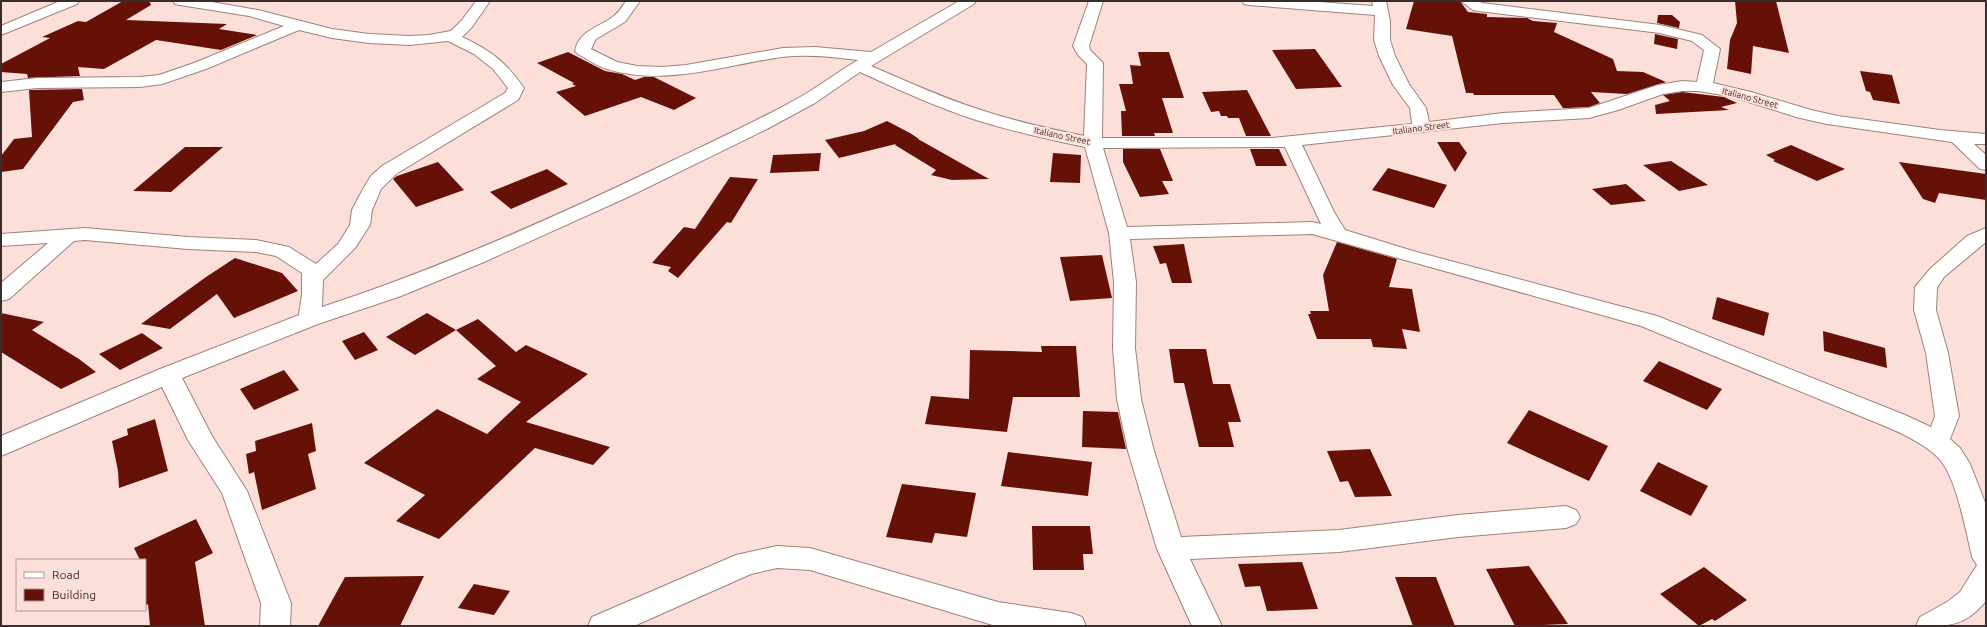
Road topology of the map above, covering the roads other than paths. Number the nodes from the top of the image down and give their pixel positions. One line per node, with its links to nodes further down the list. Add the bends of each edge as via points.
1 (72, 1): 11 (street)
2 (180, 1): 12 (street)
3 (483, 1): 14 (street, via 462,29)
4 (632, 1): 15 (street, Italiano Street, via 616,21 588,38 583,44 583,51 612,66 661,72 807,51)
5 (968, 1): 15 (street)
6 (1096, 1): 22 (street, via 1081,46 1083,52 1095,63)
7 (1250, 1): 9 (street)
8 (1468, 1): 17 (street, via 1478,7 1660,29 1697,38 1712,49)
9 (1380, 6): 18 (street, via 1383,21 1382,40 1387,56 1401,85 1418,108)
10 (1, 18): 11 (street)
11 (32, 18): 13 (street)
12 (300, 24): 14 (street, via 321,31 360,37 416,40); 16 (street, via 178,75 162,79 140,82 37,83)
13 (1, 31)
14 (451, 37): 29 (street, via 479,51 499,66 516,88 512,96 389,170 378,180 362,210 360,225 345,248)
15 (866, 62): 22 (street, Italiano Street, via 917,92 978,115 1033,131); 31 (street, via 809,99 765,123 621,193 477,258 393,291)
16 (1, 87)
17 (1704, 87): 18 (street, Italiano Street, via 1680,86 1661,90 1601,111 1503,118); 19 (street, Italiano Street, via 1734,91 1806,114 1848,123)
18 (1421, 128): 21 (street, Italiano Street)
19 (1958, 138): 20 (street, Italiano Street); 23 (street)
20 (1986, 139)
21 (1291, 141): 22 (street, Italiano Street); 26 (street)
22 (1093, 143): 24 (street)
23 (1986, 165)
24 (1119, 233): 26 (street, via 1312,228); 36 (street, via 1125,282 1124,348 1128,399)
25 (70, 234): 28 (street); 29 (street, via 256,246 282,250 312,271); 30 (street)
26 (1337, 234): 33 (street, via 1670,328 1904,424)
27 (1986, 234): 33 (street, via 1974,240 1937,273 1926,288 1925,310 1937,353 1946,416)
28 (1, 240)
29 (314, 277): 31 (street)
30 (1, 294)
31 (310, 319): 32 (street)
32 (168, 375): 34 (street); 40 (street, via 201,440 234,491 276,603)
33 (1935, 443): 37 (street, via 1950,454 1958,466)
34 (1, 447)
35 (1566, 517): 36 (street, via 1458,526 1338,541)
36 (1171, 549): 43 (street)
37 (1986, 557)
38 (1986, 574): 44 (street, via 1977,593 1959,611)
39 (980, 619): 41 (street, via 810,559 777,557 746,563); 42 (street)
40 (275, 626)
41 (603, 626)
42 (1071, 626)
43 (1207, 626)
44 (1931, 626)

